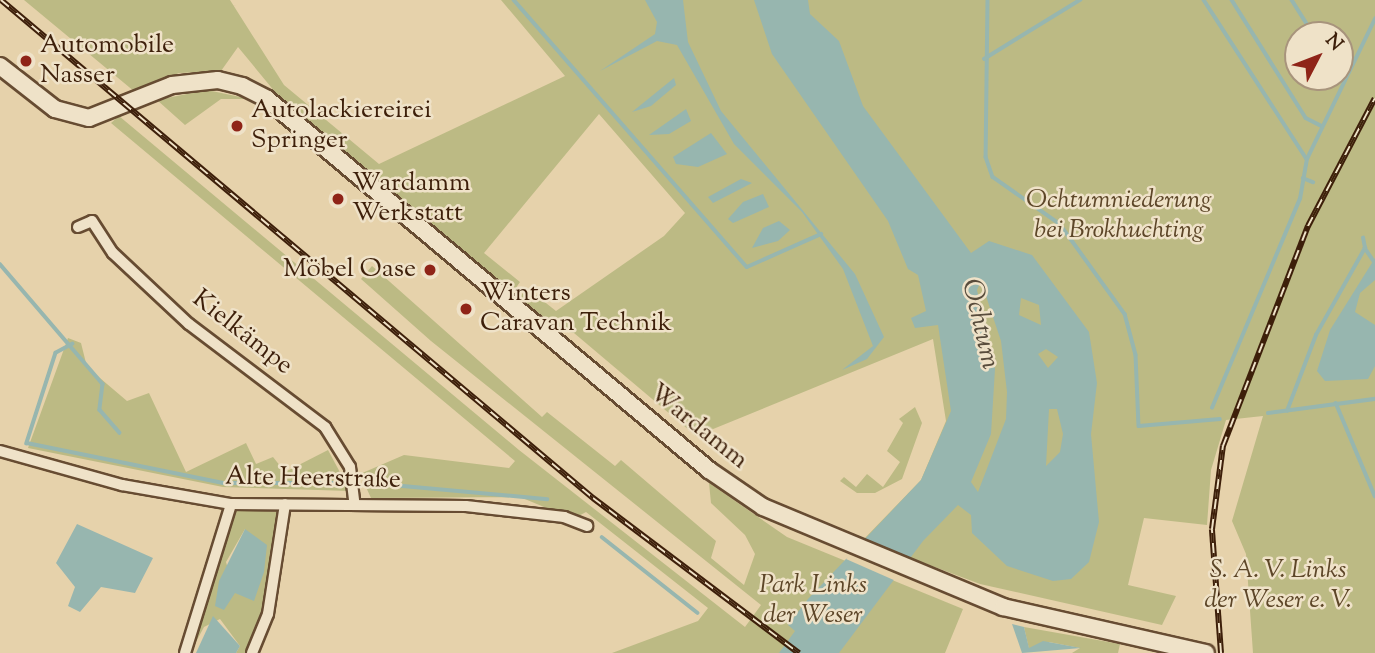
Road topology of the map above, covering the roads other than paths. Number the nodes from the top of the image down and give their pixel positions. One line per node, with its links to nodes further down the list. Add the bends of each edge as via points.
1 (0, 66): 10 (street, Wardamm, via 55,109 89,118 172,85 218,80 242,86 267,99 722,481 786,519 1003,607)
2 (78, 227): 4 (street, Kielkämpe, via 92,221 113,253 189,324 325,427 350,467)
3 (0, 450): 5 (street, Alte Heerstraße, via 122,485)
4 (354, 501): 6 (street, Alte Heerstraße); 7 (street, Alte Heerstraße, via 466,506 564,517)
5 (231, 504): 6 (street, Alte Heerstraße); 8 (street)
6 (285, 504): 9 (street, via 268,614)
7 (587, 527)
8 (185, 653)
9 (252, 653)
10 (1206, 653)

